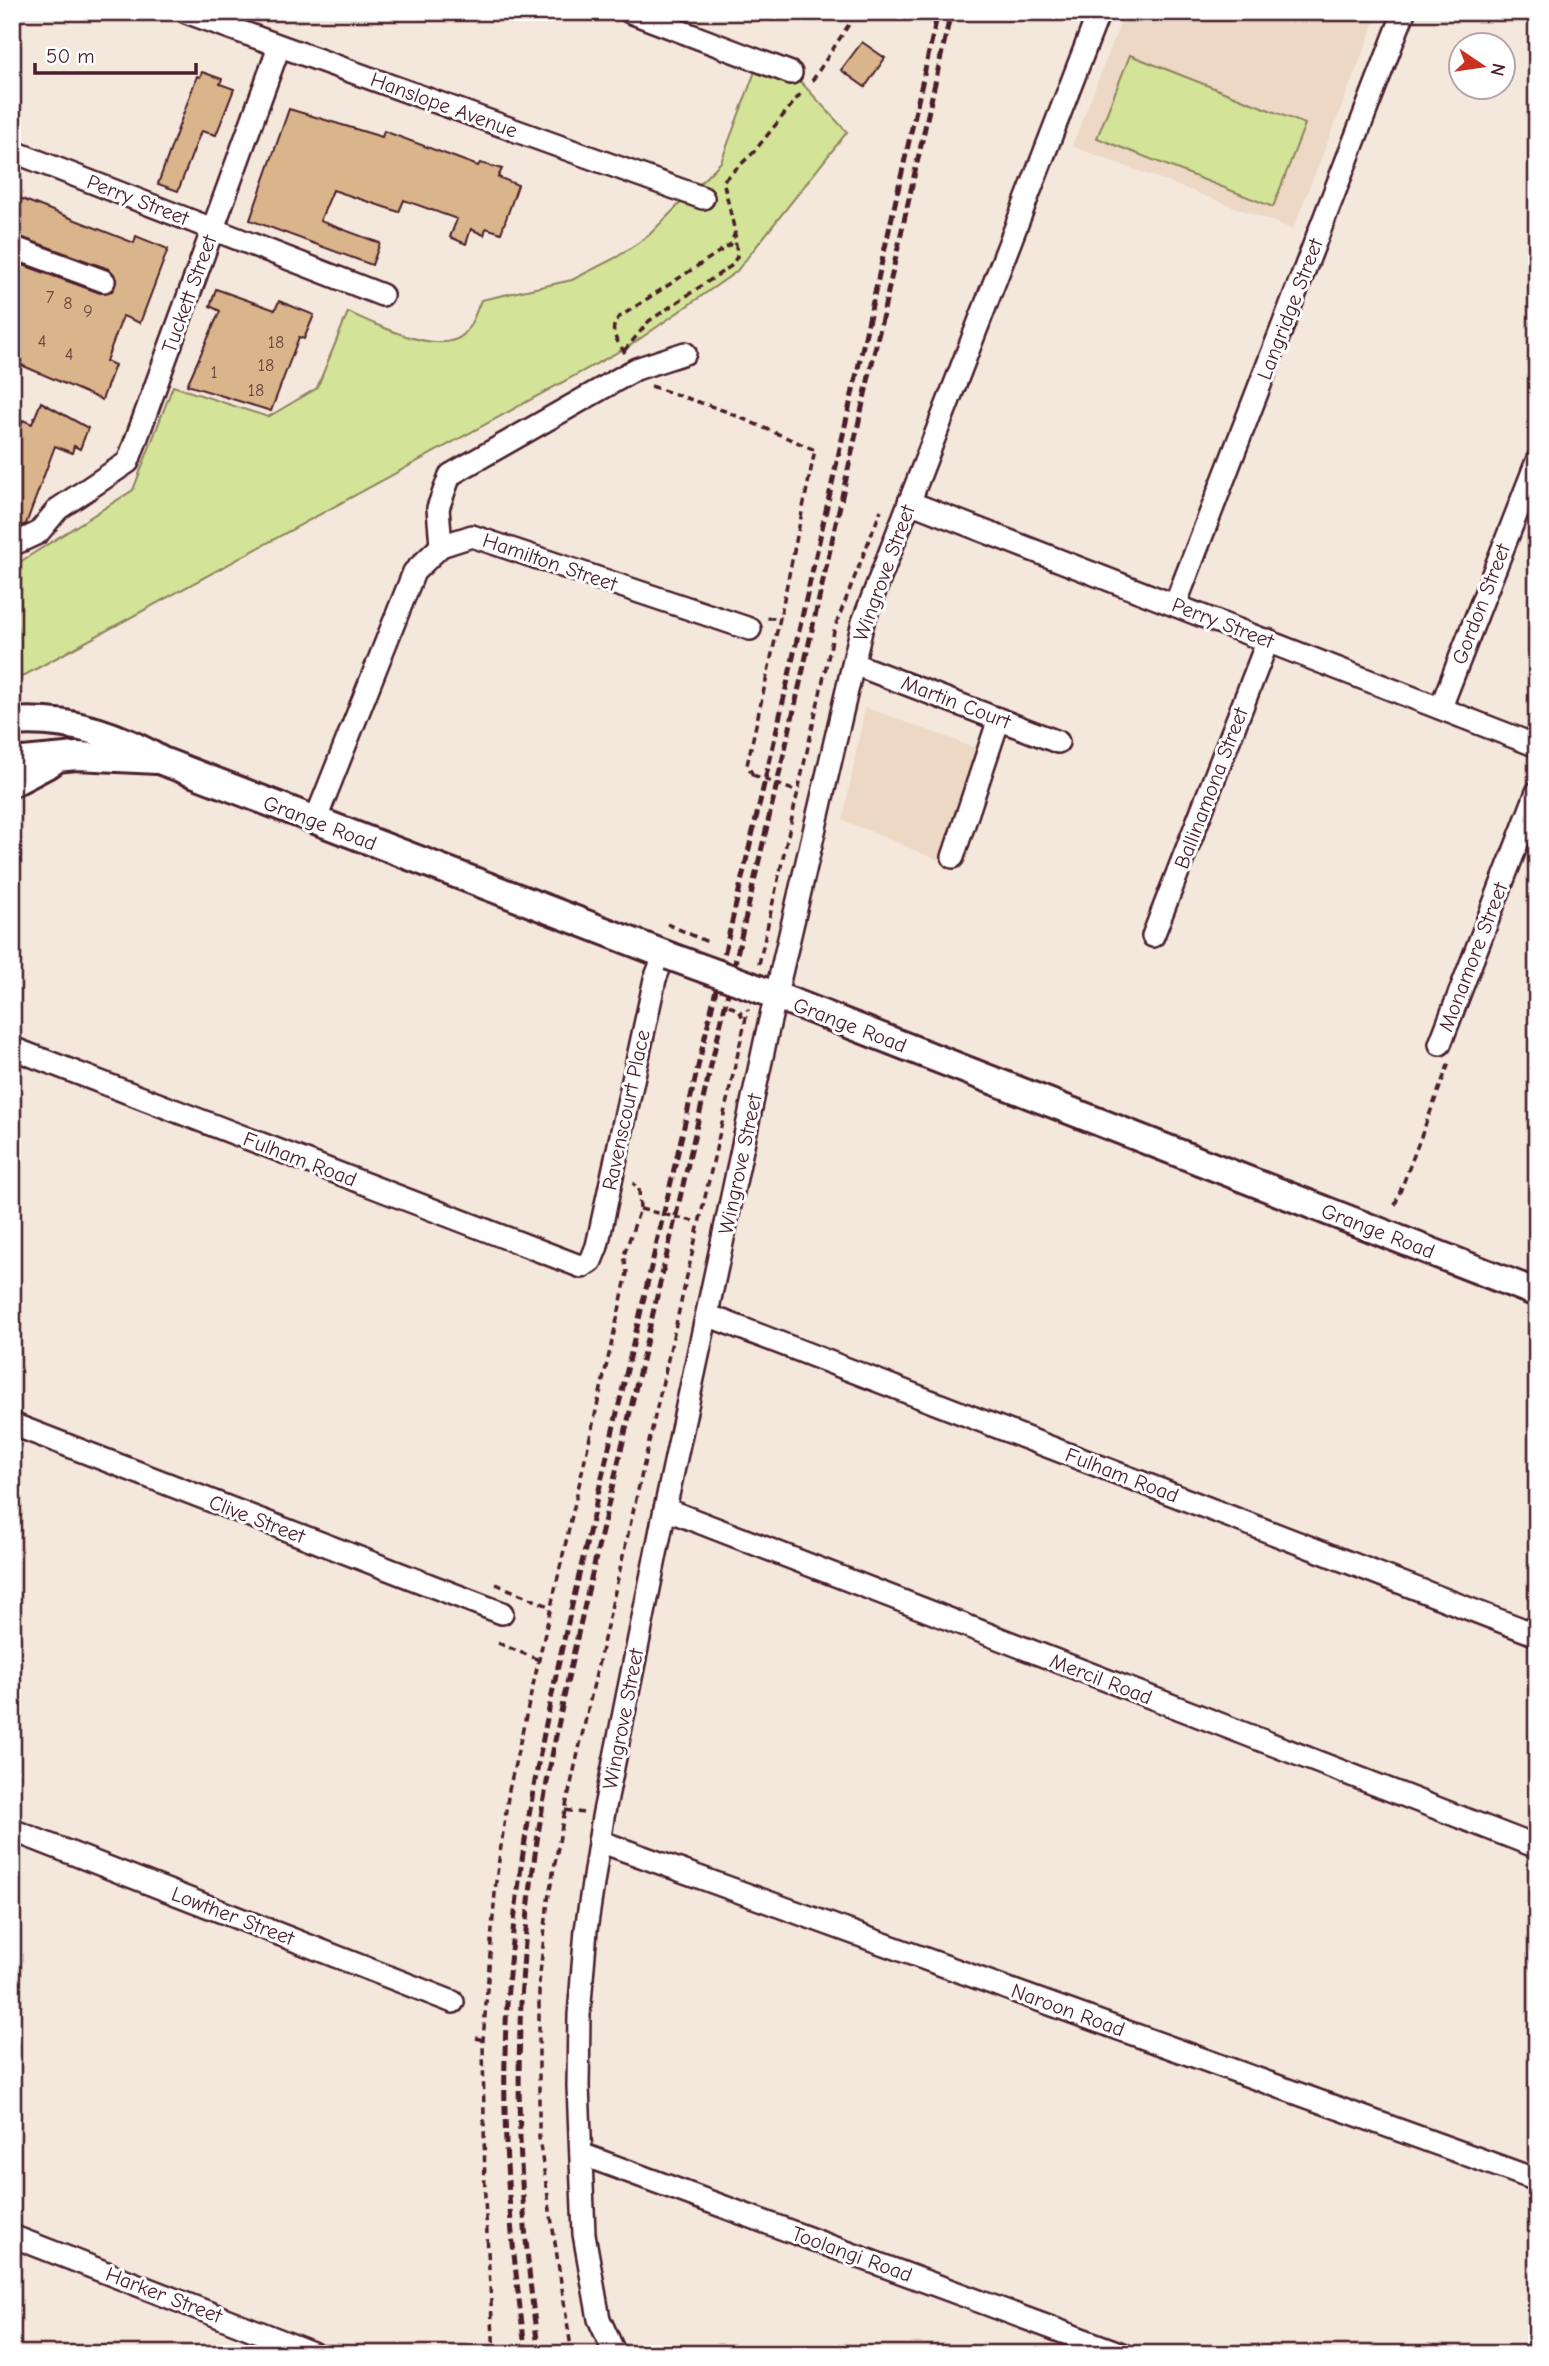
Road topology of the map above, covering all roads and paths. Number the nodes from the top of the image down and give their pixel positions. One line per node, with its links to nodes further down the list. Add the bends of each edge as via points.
1 (186, 12): 6 (street, Hanslope Avenue)
2 (630, 12): 7 (street)
3 (857, 12): 9 (path, via 815,76 753,153)
4 (1099, 12): 20 (street, Wingrove Street)
5 (1404, 12): 23 (street, Langridge Street)
6 (279, 47): 10 (street, Hanslope Avenue); 11 (street, Tuckett Street)
7 (791, 73)
8 (12, 151): 11 (street, Perry Street)
9 (723, 180): 10 (path); 12 (path)
10 (703, 198)
11 (213, 229): 15 (street, Perry Street); 21 (street, Tuckett Street, via 128,462 58,509 38,533)
12 (735, 232): 16 (path, via 737,257 731,266 649,321); 16 (path, via 731,244 618,318 613,336)
13 (12, 247): 14 (street)
14 (104, 281)
15 (382, 295)
16 (624, 351): 18 (path)
17 (685, 353): 18 (street)
18 (636, 369): 22 (street, via 450,475 438,508); 24 (path, via 645,384 725,411 815,450)
19 (1537, 461): 28 (street, Gordon Street)
20 (909, 502): 23 (street, Perry Street); 27 (street, Wingrove Street, via 863,622)
21 (12, 545)
22 (441, 546): 25 (street, Hamilton Street, via 472,536); 39 (street, Hamilton Street, via 414,572)
23 (1175, 605): 26 (street, Perry Street)
24 (780, 618): 25 (path, via 771,616); 37 (path, bridge, via 747,765 753,775)
25 (750, 629)
26 (1268, 640): 28 (street, Perry Street); 41 (street, Ballinamona Street)
27 (853, 663): 29 (street, Martin Court); 45 (street, Wingrove Street)
28 (1441, 707): 32 (street, Perry Street)
29 (999, 719): 31 (street, Martin Court); 40 (street)
30 (12, 722): 34 (main road, Grange Road, via 54,722 108,733)
31 (1058, 742)
32 (1537, 746)
33 (63, 757): 34 (main road, Grange Road); 35 (main road, Grange Road); 36 (main road)
34 (162, 761): 39 (main road, Grange Road)
35 (12, 762)
36 (12, 783)
37 (798, 792)
38 (1537, 792): 49 (street, Monamore Street)
39 (315, 821): 42 (main road, Grange Road)
40 (953, 857)
41 (1153, 936)
42 (667, 955): 44 (main road, Grange Road, bridge); 53 (street, Ravenscourt Place, via 655,979 597,1246)
43 (761, 956): 44 (path)
44 (749, 972): 45 (main road, Grange Road)
45 (776, 996): 55 (main road, Grange Road); 56 (street, Wingrove Street)
46 (729, 1005): 47 (path, bridge, via 740,1012)
47 (745, 1023)
48 (12, 1048): 53 (street, Fulham Road, via 575,1267)
49 (1446, 1049): 51 (path)
50 (639, 1189): 52 (path)
51 (1395, 1205)
52 (640, 1209): 54 (path, bridge, via 699,1223); 60 (path, via 624,1255 627,1273)
53 (587, 1264)
54 (685, 1284)
55 (1537, 1293)
56 (708, 1315): 58 (street, Wingrove Street); 62 (street, Fulham Road)
57 (12, 1424): 61 (street, Clive Street)
58 (665, 1509): 66 (street, Wingrove Street); 67 (street, Mercil Road)
59 (496, 1584): 60 (path)
60 (551, 1607): 64 (path)
61 (502, 1613)
62 (1537, 1635)
63 (498, 1643): 64 (path)
64 (539, 1660): 70 (path, via 505,1813)
65 (12, 1830): 68 (street, Lowther Street)
66 (599, 1841): 71 (street, Wingrove Street, via 579,2015); 72 (street, Naroon Road)
67 (1537, 1847)
68 (453, 2003)
69 (475, 2038): 70 (path)
70 (483, 2040): 76 (path, via 485,2200)
71 (581, 2154): 77 (street, Wingrove Street, via 584,2234 599,2319); 79 (street, Toolangi Road)
72 (1537, 2180)
73 (12, 2236): 75 (street, Harker Street)
74 (687, 2348): 78 (path)
75 (315, 2354)
76 (494, 2354)
77 (615, 2354)
78 (688, 2354)
79 (1122, 2354)

